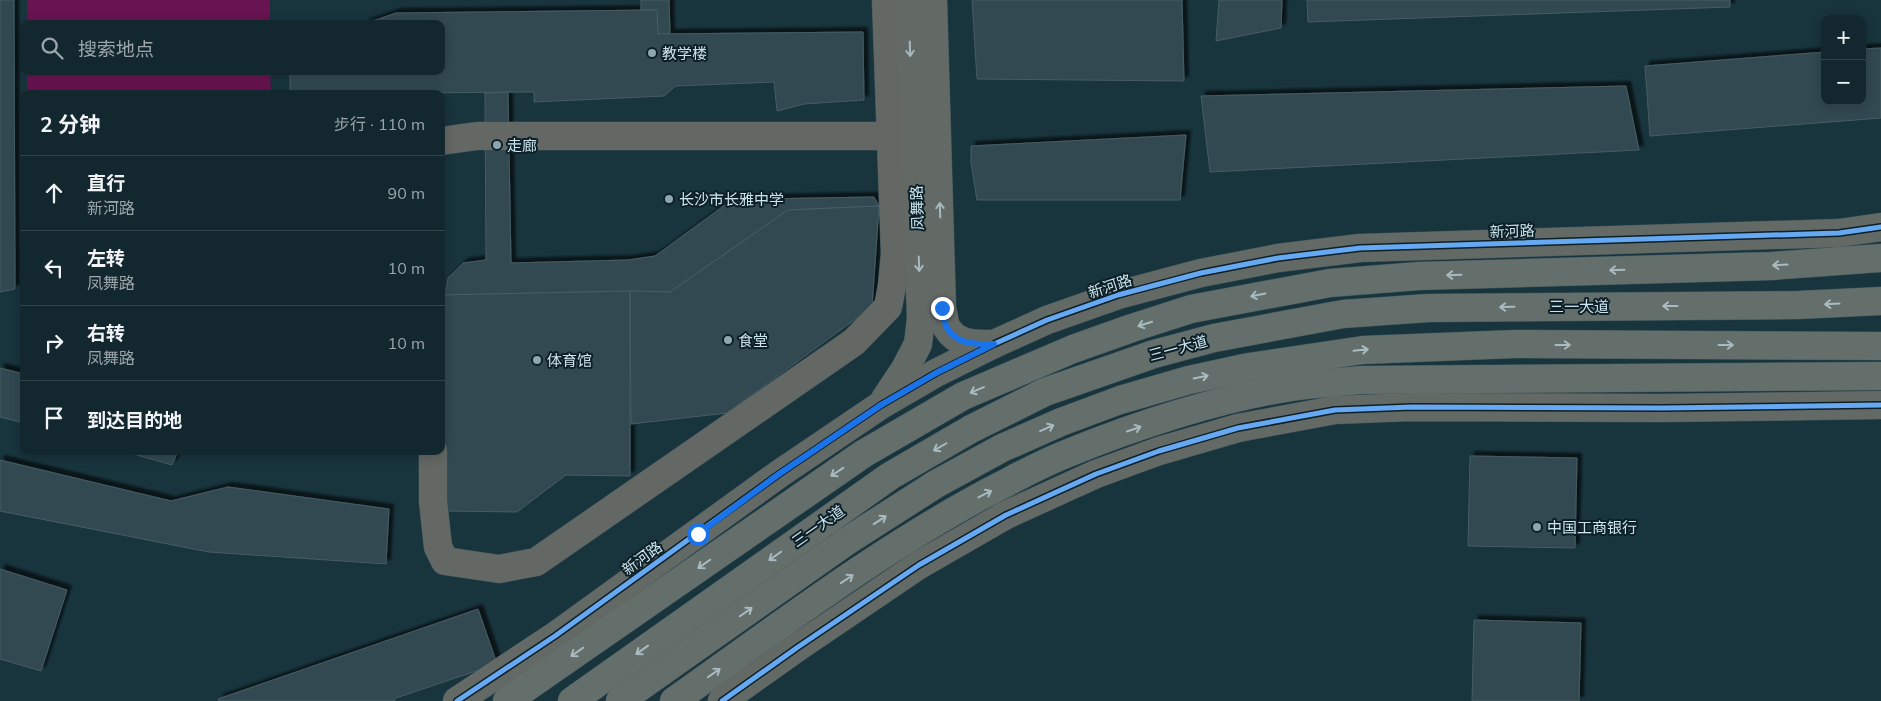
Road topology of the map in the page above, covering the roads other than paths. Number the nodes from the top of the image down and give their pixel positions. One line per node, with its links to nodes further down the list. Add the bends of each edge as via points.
1 (886, 0): 4 (street)
2 (909, 0): 19 (street, 凤舞路, one-way to 19, via 921,318 918,344)
3 (933, 0): 11 (street, 凤舞路, one-way to 3, via 958,340 946,327 942,308)
4 (891, 136): 5 (street, via 477,136); 21 (street, via 895,254 892,286 888,307 854,342 536,562 499,569 445,561 438,547)
5 (445, 140)
6 (1881, 227): 11 (street, 新河路, via 1839,233 1360,248 1278,258 1201,273 1118,295 1047,320)
7 (1881, 258): 8 (highway, one-way to 8, via 1772,266 1418,276)
8 (1338, 282): 10 (highway); 16 (highway, one-way to 16, via 1191,309 1073,349)
9 (1881, 301): 10 (highway, 三一大道, one-way to 10, via 1799,305 1428,308 1343,314)
10 (1238, 334): 14 (highway, 三一大道, via 1154,354)
11 (994, 344): 19 (street, 新河路)
12 (1881, 346): 13 (highway, 三一大道, one-way to 12, via 1363,350 1478,346)
13 (1249, 367): 17 (highway); 18 (highway, 三一大道, one-way to 13)
14 (1113, 368): 16 (highway); 25 (highway, 三一大道, one-way to 25, via 1045,392 971,429 890,476)
15 (1881, 376): 17 (highway)
16 (1004, 379): 24 (highway, one-way to 24, via 963,396 863,454)
17 (1361, 380): 22 (highway, one-way to 17, via 1114,436 1202,408 1291,388)
18 (1120, 400): 22 (highway); 26 (highway, 三一大道, one-way to 18, via 847,541 936,484 1002,448)
19 (881, 405): 23 (street, 新河路, via 779,474 555,636)
20 (1881, 405): 28 (street, via 1663,408 1412,406 1335,410 1238,428 1096,474 1006,515 919,566)
21 (433, 455)
22 (1037, 468): 27 (highway, one-way to 22, via 910,537 965,504)
23 (457, 701)
24 (507, 701)
25 (572, 701)
26 (620, 701)
27 (674, 701)
28 (722, 701)

